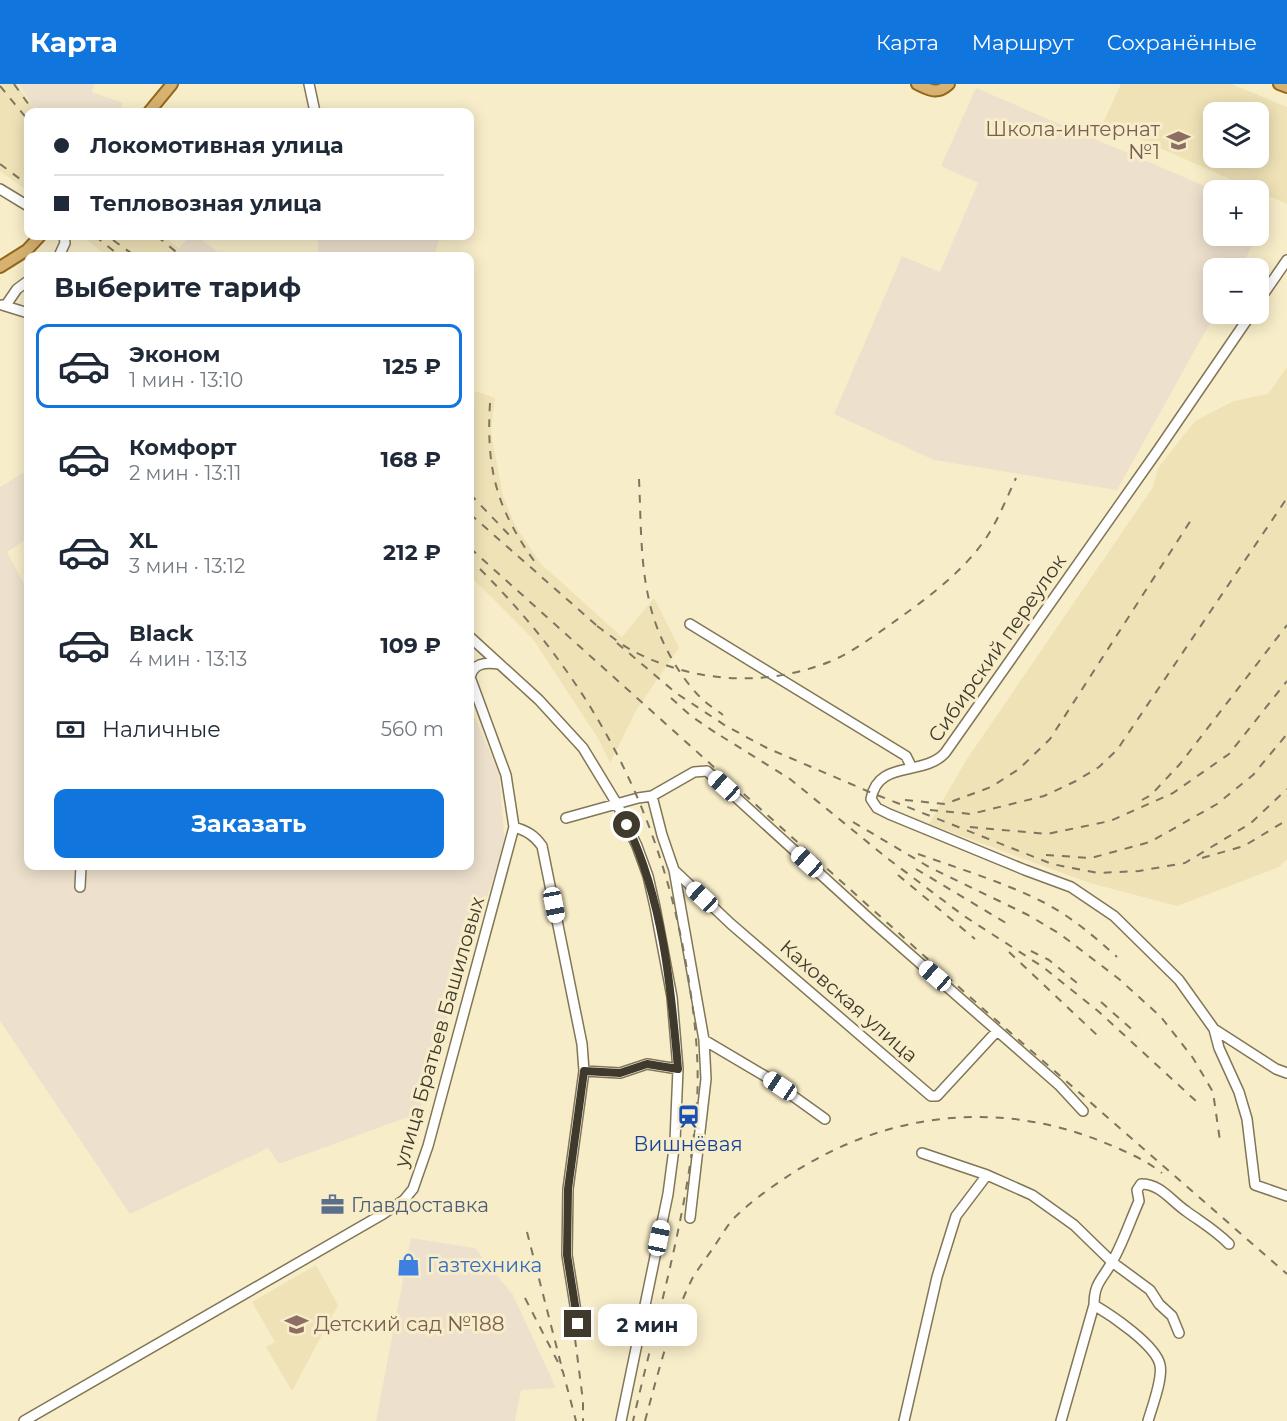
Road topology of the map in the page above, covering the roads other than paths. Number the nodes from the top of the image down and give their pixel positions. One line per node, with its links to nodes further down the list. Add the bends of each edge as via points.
1 (172, 84): 7 (main road)
2 (309, 84): 8 (street)
3 (917, 84): 4 (main road, via 933,92)
4 (949, 84)
5 (1278, 84): 6 (main road)
6 (1287, 87)
7 (152, 108)
8 (314, 108)
9 (0, 189): 10 (street)
10 (24, 204)
11 (36, 240): 13 (main road)
12 (1287, 260): 15 (street)
13 (0, 267)
14 (24, 284): 16 (street)
15 (1269, 286)
16 (3, 305): 17 (street)
17 (24, 312)
18 (1244, 324): 24 (street, Сибирский переулок, via 945,753 933,764)
19 (690, 624): 24 (street, Сибирский переулок, via 906,756)
20 (474, 640): 21 (street)
21 (502, 665): 22 (street, via 480,664); 26 (street, via 576,739)
22 (474, 669)
23 (474, 689): 28 (street, via 506,775)
24 (912, 768): 32 (street, via 893,772 877,784 871,799 878,808 1071,887 1114,916 1179,980)
25 (652, 796): 26 (street); 30 (street); 33 (street, via 693,772 707,771)
26 (617, 804): 27 (street); 35 (street, via 644,861 653,894 672,997)
27 (566, 818)
28 (514, 827): 36 (street, via 529,832 542,846); 49 (street, улица Братьев Башиловых, via 428,1146 409,1194 383,1214)
29 (81, 870): 31 (street)
30 (674, 870): 33 (street, Каховская улица, via 931,1096 937,1096); 34 (street)
31 (80, 887)
32 (1214, 1029): 37 (street); 42 (street, via 1247,1119 1256,1185)
33 (997, 1031): 38 (street, via 1059,1084)
34 (704, 1040): 39 (street); 43 (street, via 706,1080)
35 (678, 1069): 36 (street, via 647,1064 620,1073); 50 (street, via 669,1194)
36 (584, 1071): 47 (street, via 568,1189 567,1255)
37 (1287, 1073)
38 (1083, 1111)
39 (825, 1119)
40 (922, 1153): 41 (street)
41 (987, 1175): 45 (street, via 1032,1195 1074,1226); 51 (street, via 957,1216 937,1277)
42 (1287, 1196)
43 (690, 1218)
44 (1229, 1244): 45 (street, via 1164,1191 1141,1184 1137,1190 1139,1201)
45 (1112, 1262): 46 (street, via 1099,1280); 48 (street, via 1150,1290 1172,1316)
46 (1094, 1305): 52 (street); 53 (street, via 1120,1320 1157,1356 1160,1375)
47 (578, 1324)
48 (1179, 1332)
49 (24, 1421)
50 (621, 1421)
51 (904, 1421)
52 (1061, 1421)
53 (1148, 1421)

